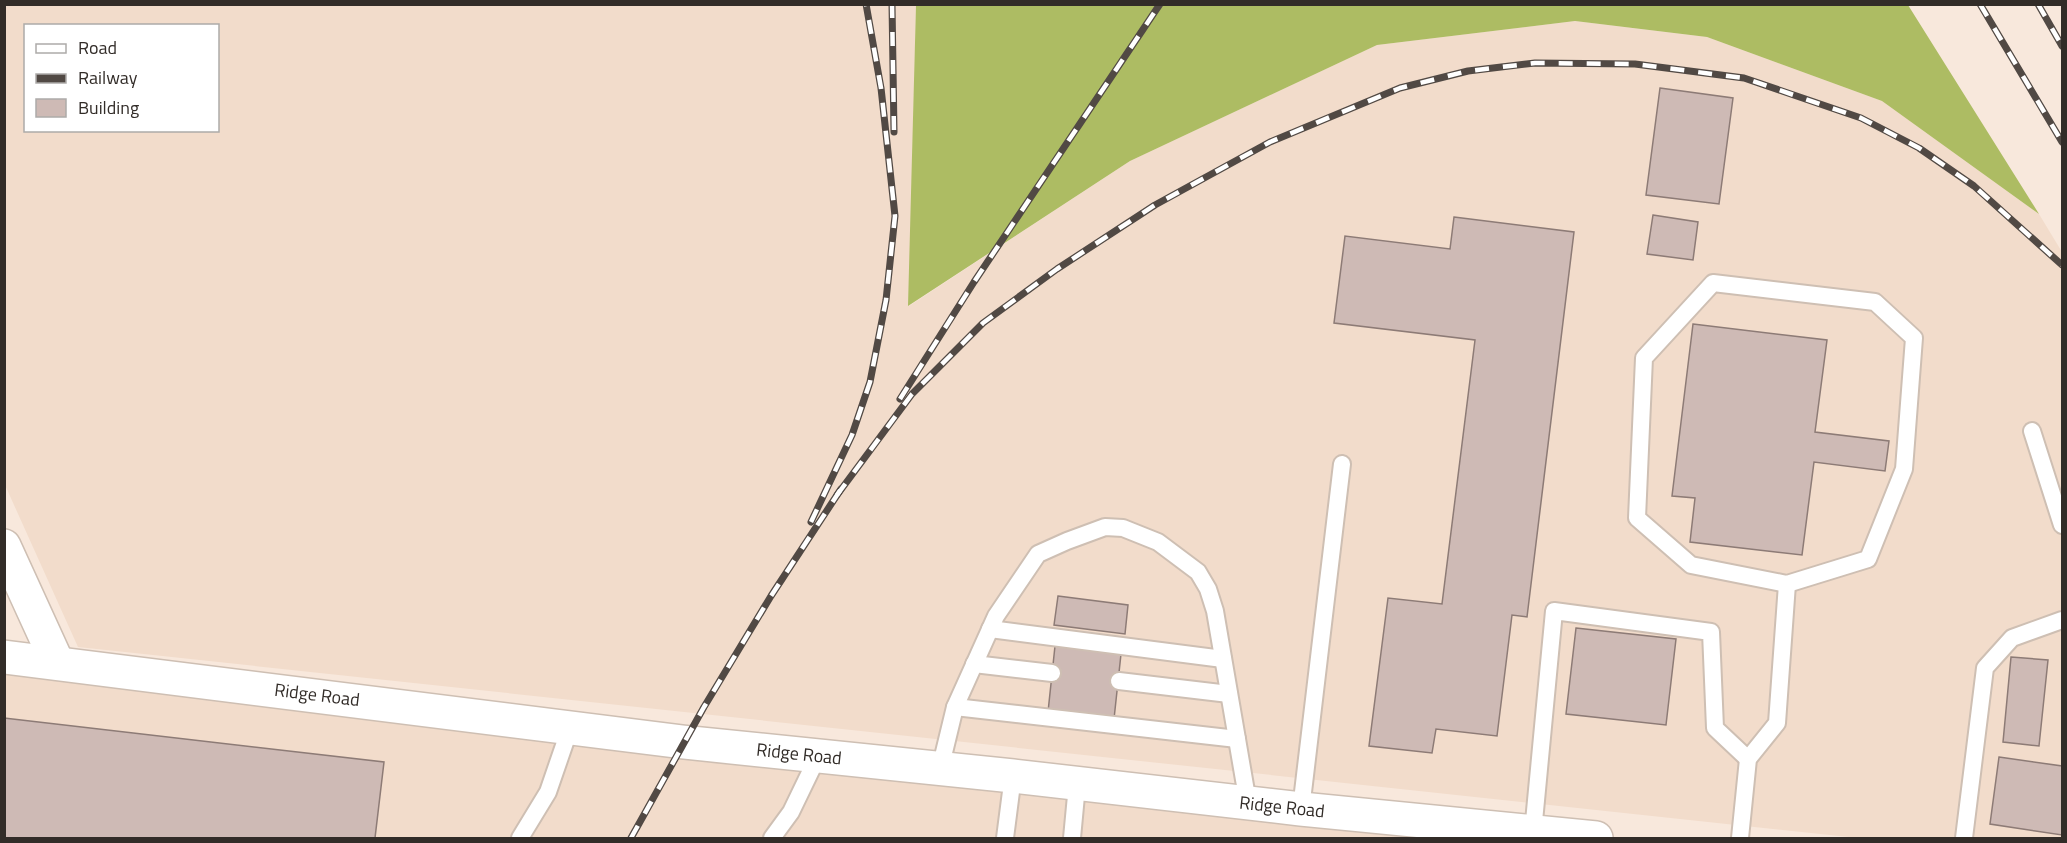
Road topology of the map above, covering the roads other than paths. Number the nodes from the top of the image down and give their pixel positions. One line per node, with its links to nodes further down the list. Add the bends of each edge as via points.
1 (2032, 431): 3 (lane)
2 (1342, 464): 24 (lane)
3 (2062, 525)
4 (4, 546): 10 (main road)
5 (1787, 584): 5 (lane, via 1691,565 1637,518 1644,357 1713,284 1875,302 1914,338 1904,469 1868,559); 19 (lane, via 1777,723)
6 (2062, 620): 33 (lane, via 2012,638 1985,668)
7 (990, 629): 9 (lane); 9 (lane, via 1038,554 1105,527 1123,528 1158,542 1198,573 1209,589); 11 (lane)
8 (4, 657): 10 (main road, Ridge Road)
9 (1223, 659): 14 (lane)
10 (57, 662): 16 (main road, Ridge Road)
11 (974, 664): 12 (lane); 15 (lane)
12 (1052, 673)
13 (1119, 681): 14 (lane)
14 (1229, 694): 17 (lane)
15 (955, 706): 17 (lane); 20 (lane)
16 (570, 728): 18 (main road, Ridge Road); 27 (lane, via 548,792)
17 (1237, 739): 23 (lane)
18 (818, 756): 20 (main road, Ridge Road); 28 (lane)
19 (1748, 759): 25 (lane, via 1715,728 1712,632 1554,611); 32 (lane)
20 (940, 769): 21 (main road, Ridge Road)
21 (1013, 776): 22 (main road, Ridge Road); 29 (lane)
22 (1077, 784): 23 (main road, Ridge Road); 30 (lane)
23 (1248, 803): 24 (main road, Ridge Road)
24 (1301, 809): 26 (main road, Ridge Road)
25 (1533, 832): 26 (main road, Ridge Road); 31 (main road, Ridge Road)
26 (1497, 834)
27 (520, 838)
28 (777, 838)
29 (1005, 838)
30 (1072, 838)
31 (1596, 838)
32 (1740, 838)
33 (1964, 838)

